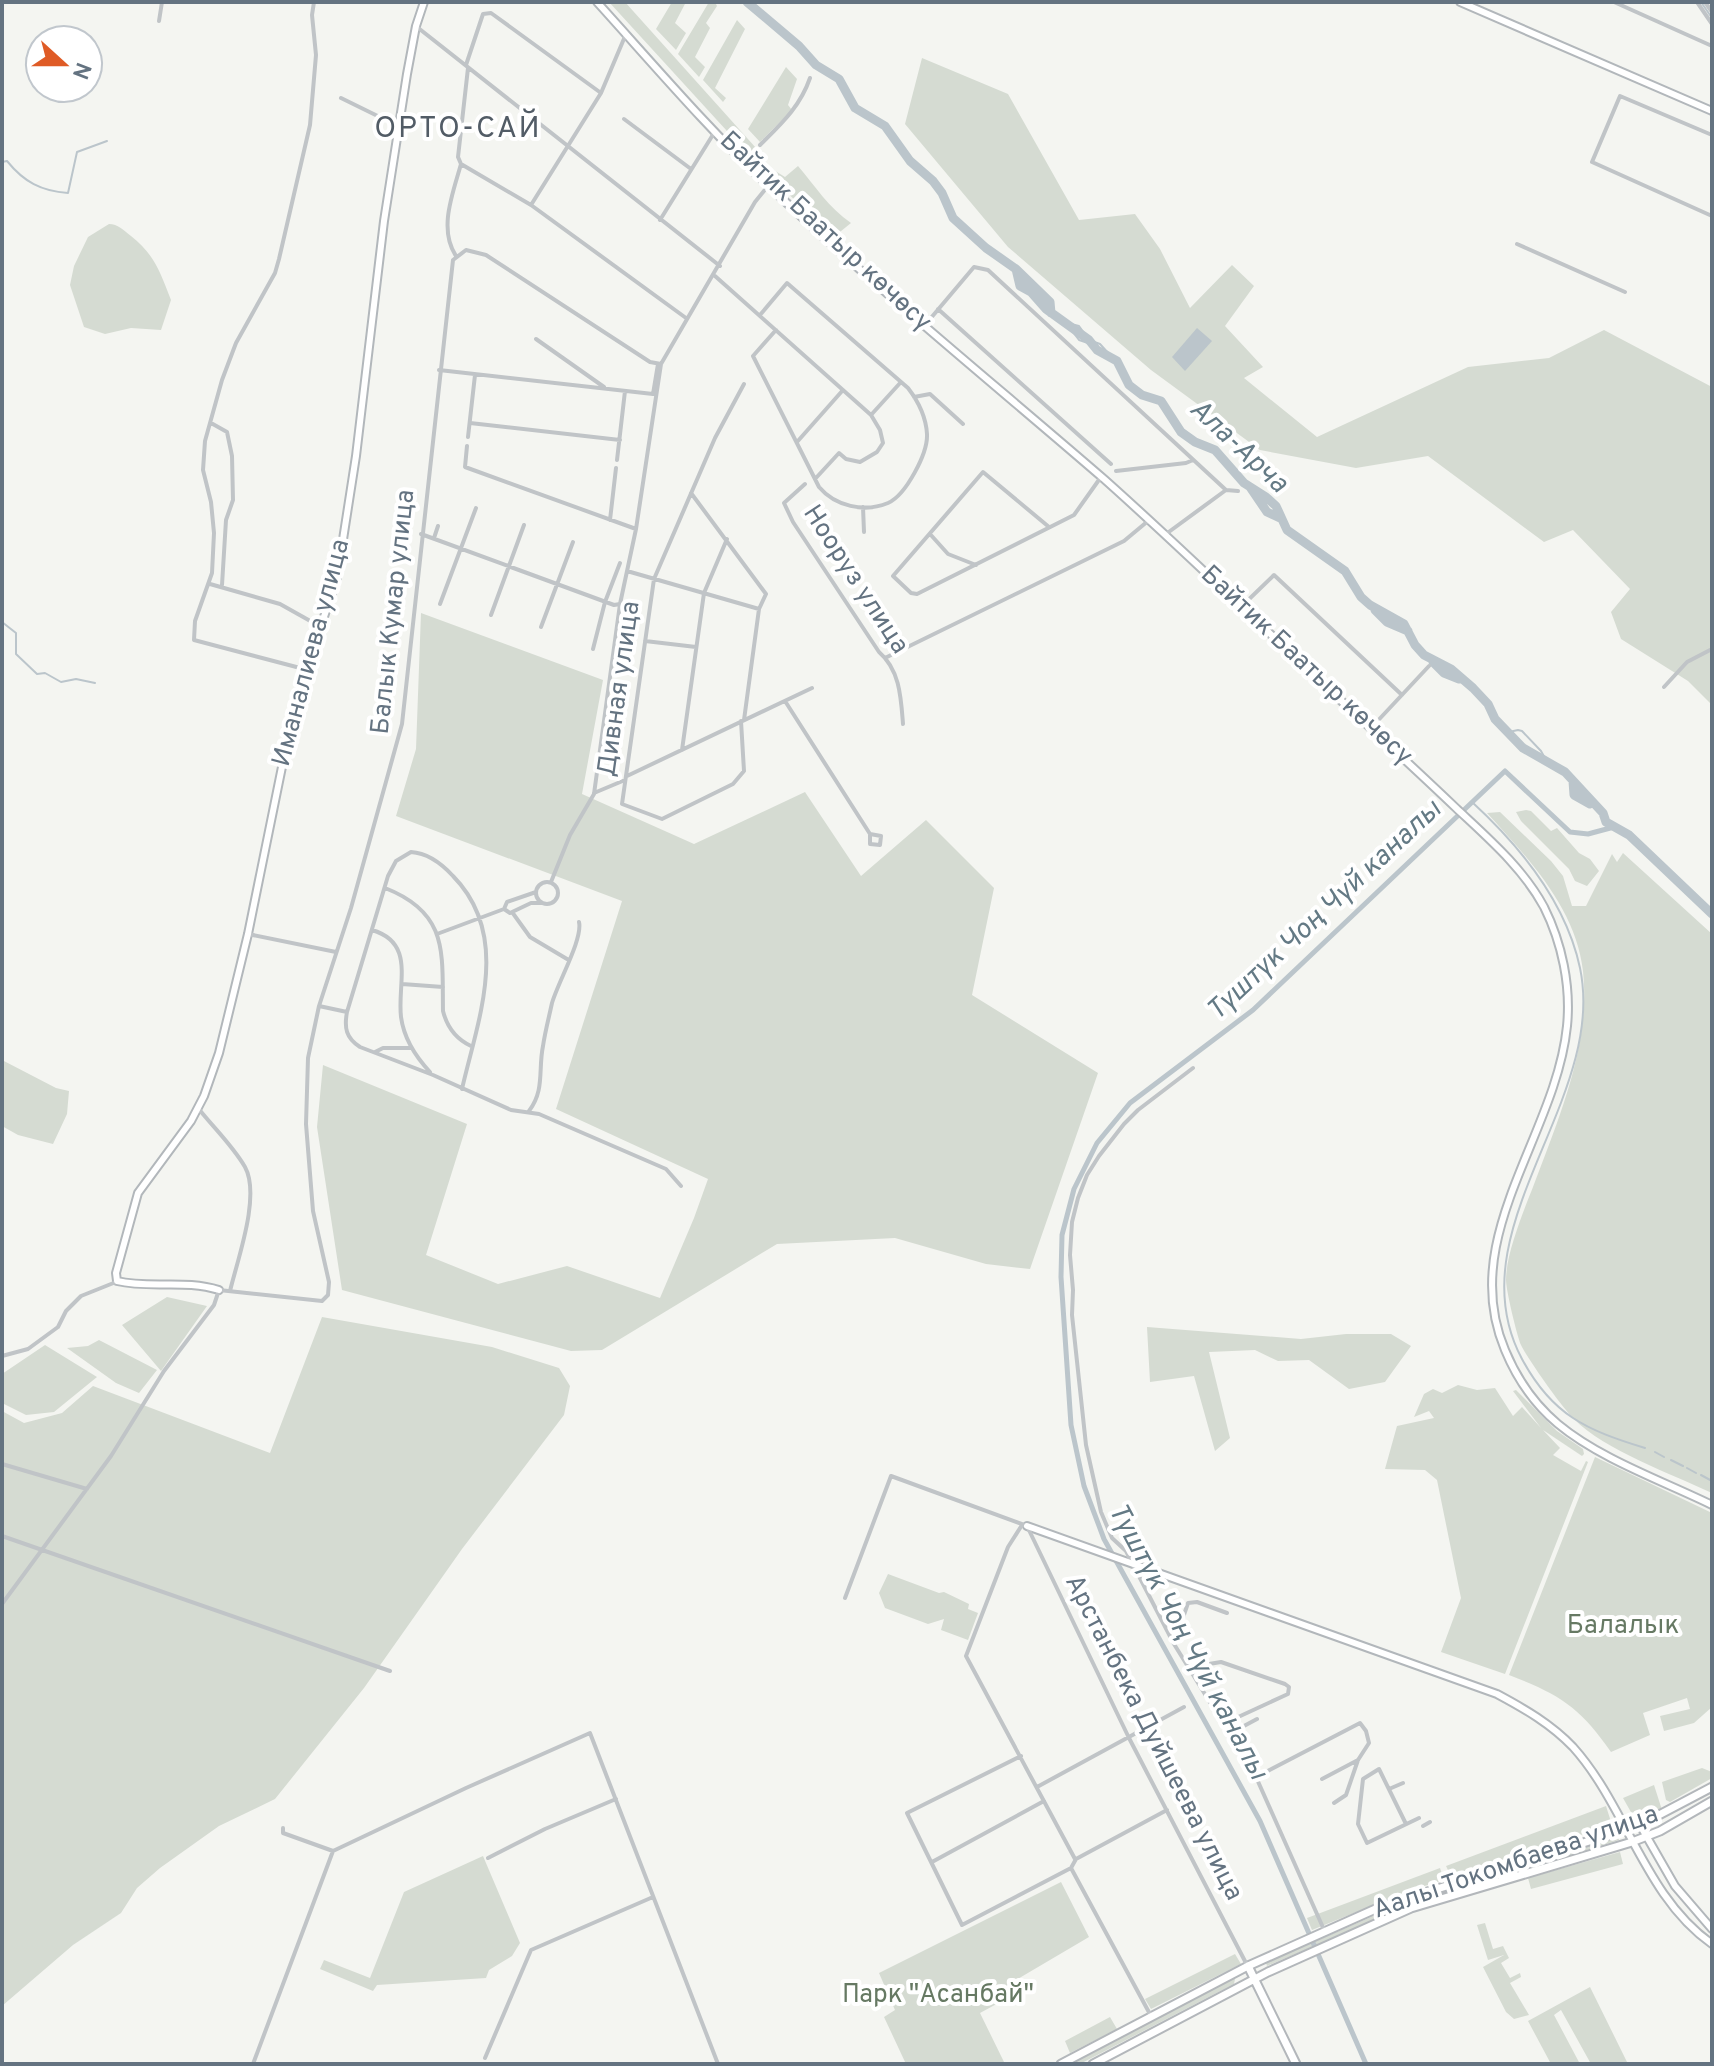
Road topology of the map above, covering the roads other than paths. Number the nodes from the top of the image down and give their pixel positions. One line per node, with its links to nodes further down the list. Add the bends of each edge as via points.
1 (162, 2): 10 (street)
2 (314, 2): 53 (street, via 310,125 279,259 236,343)
3 (424, 2): 12 (main road, Иманалиева улица)
4 (597, 2): 13 (main road, Байтик Баатыр көчөсү)
5 (1460, 2): 19 (main road)
6 (1614, 2): 14 (street)
7 (1697, 2): 11 (street)
8 (1705, 2): 9 (street)
9 (1712, 12)
10 (159, 21)
11 (1712, 24)
12 (416, 26): 15 (street); 21 (main road, Иманалиева улица)
13 (626, 34): 17 (street); 22 (main road, Байтик Баатыр көчөсү)
14 (1712, 46)
15 (467, 66): 17 (street, via 483,14 491,13); 25 (street); 26 (street)
16 (810, 78): 24 (street, via 792,113)
17 (601, 93): 25 (street)
18 (341, 98): 21 (street)
19 (1712, 111)
20 (624, 119): 27 (street)
21 (400, 127): 102 (main road, Иманалиева улица, via 340,562)
22 (715, 131): 27 (street); 28 (main road, Байтик Баатыр көчөсү)
23 (1712, 135): 30 (street, via 1620,96 1592,162)
24 (760, 145)
25 (567, 148): 29 (street); 31 (street)
26 (461, 164): 29 (street); 33 (street, via 446,231)
27 (691, 169): 31 (street)
28 (768, 186): 34 (street); 40 (main road, Байтик Баатыр көчөсү)
29 (531, 205): 39 (street)
30 (1712, 216)
31 (660, 220): 34 (street)
32 (1517, 244): 36 (street)
33 (456, 256): 43 (street, via 466,250 486,255); 44 (street, Балык Кумар улица)
34 (720, 266): 35 (street)
35 (715, 275): 38 (street); 39 (street)
36 (1625, 292)
37 (938, 309): 40 (street); 61 (street, via 974,267 988,270); 62 (street)
38 (760, 315): 41 (street); 46 (street, via 787,283)
39 (687, 319): 43 (street)
40 (925, 325): 65 (main road, Байтик Баатыр көчөсү)
41 (776, 330): 49 (street); 58 (street, via 753,356)
42 (536, 339): 48 (street)
43 (659, 364): 50 (street, via 653,394); 78 (street)
44 (439, 370): 45 (street); 80 (street, Балык Кумар улица)
45 (475, 374): 48 (street); 54 (street)
46 (901, 382): 51 (street); 52 (street)
47 (744, 384): 70 (street, Дивная улица)
48 (605, 389): 50 (street)
49 (843, 390): 52 (street); 58 (street)
50 (625, 391): 57 (street)
51 (914, 397): 55 (street, via 930,394); 71 (street, via 927,436 918,466 896,498)
52 (871, 415): 66 (street, via 883,437 877,452 860,462 839,453)
53 (211, 423): 92 (street, via 203,470 214,533); 94 (street, via 227,432 232,456 233,500 226,520)
54 (470, 423): 56 (street); 57 (street)
55 (963, 424)
56 (468, 437)
57 (620, 440): 60 (street)
58 (797, 442): 66 (street)
59 (467, 446): 73 (street, via 465,467)
60 (617, 460)
61 (1193, 460): 64 (street); 68 (street)
62 (1111, 464)
63 (616, 468): 73 (street)
64 (1116, 471)
65 (1101, 477): 74 (main road, Байтик Баатыр көчөсү); 77 (street, via 1074,515)
66 (815, 479): 71 (street, via 832,500)
67 (805, 484): 108 (street, Нооруз улица, via 784,503)
68 (1226, 490): 69 (street); 82 (street)
69 (1238, 491)
70 (691, 493): 84 (street); 91 (street, Дивная улица)
71 (863, 507): 79 (street)
72 (476, 508): 86 (street)
73 (610, 520): 78 (street)
74 (1149, 520): 82 (main road, Байтик Баатыр көчөсү); 108 (street, via 1124,541)
75 (524, 525): 89 (street)
76 (438, 526): 83 (street)
77 (1049, 527): 81 (street, via 983,472); 88 (street)
78 (636, 529): 90 (street)
79 (864, 532)
80 (421, 534): 83 (street); 133 (street, Балык Кумар улица, via 399,738)
81 (929, 534): 88 (street, via 948,554); 88 (street, via 893,576 911,593)
82 (1166, 534): 99 (main road, Байтик Баатыр көчөсү)
83 (434, 538): 86 (street)
84 (727, 539): 95 (street); 100 (street, via 766,594)
85 (573, 542): 93 (street)
86 (461, 548): 89 (street); 97 (street)
87 (620, 563): 96 (street)
88 (976, 565)
89 (509, 566): 93 (street); 101 (street)
90 (626, 571): 91 (street); 98 (street)
91 (654, 579): 95 (street); 104 (street, Дивная улица)
92 (210, 584): 94 (street); 110 (street, via 195,621 194,640)
93 (557, 584): 96 (street); 103 (street)
94 (222, 585): 102 (street, via 280,604)
95 (704, 593): 100 (street); 105 (street)
96 (605, 602): 98 (street); 106 (street)
97 (440, 604)
98 (620, 604): 120 (street)
99 (1242, 606): 113 (street, via 1274,575); 117 (main road, Байтик Баатыр көчөсү)
100 (759, 609): 115 (street)
101 (491, 615)
102 (321, 627): 110 (main road, Иманалиева улица)
103 (541, 627)
104 (645, 641): 105 (street); 119 (street, Дивная улица)
105 (696, 647): 118 (street)
106 (593, 649)
107 (1712, 649): 111 (street, via 1687,662)
108 (885, 658): 116 (street, Нооруз улица, via 900,686)
109 (1429, 666): 113 (street)
110 (304, 669): 131 (main road, Иманалиева улица)
111 (1664, 687)
112 (812, 688): 114 (street)
113 (1402, 695): 117 (street)
114 (785, 701): 115 (street); 121 (street)
115 (742, 720): 118 (street); 119 (street, Дивная улица, via 744,771 733,784 662,819 622,804)
116 (903, 724)
117 (1371, 728): 154 (main road, Байтик Баатыр көчөсү, via 1507,856 1540,900 1559,946 1567,1026 1559,1067 1496,1244 1491,1281 1497,1331 1524,1388 1554,1421 1612,1457)
118 (682, 750): 119 (street)
119 (625, 778): 120 (street)
120 (594, 794): 122 (street)
121 (870, 834)
122 (551, 882): 124 (street, via 540,884); 125 (street, via 557,897)
123 (385, 888): 128 (street, via 400,857 424,854 456,879); 130 (street); 132 (street, via 413,903)
124 (536, 892): 125 (street); 126 (street, via 507,902)
125 (542, 903): 127 (street)
126 (504, 909): 127 (street); 128 (street)
127 (512, 912): 134 (street, via 530,937)
128 (480, 918): 132 (street); 139 (street, via 487,969)
129 (579, 922): 134 (street)
130 (372, 930): 135 (street, via 396,946); 138 (street)
131 (248, 934): 133 (street); 145 (main road, Иманалиева улица, via 219,1053)
132 (437, 934): 136 (street)
133 (337, 952): 137 (street, Балык Кумар улица)
134 (568, 959): 146 (street, via 542,1048 541,1086)
135 (401, 984): 136 (street); 140 (street, via 401,1016)
136 (443, 987): 139 (street, via 445,1019 458,1039)
137 (319, 1006): 138 (street); 150 (street, Балык Кумар улица, via 308,1058 306,1124 313,1211 328,1295 322,1301)
138 (347, 1012): 141 (street, via 345,1027 351,1040)
139 (472, 1047): 144 (street)
140 (411, 1048): 141 (street); 143 (street)
141 (375, 1052): 143 (street)
142 (1193, 1068): 158 (street, via 1138,1110 1109,1141 1082,1186 1072,1222 1072,1315 1086,1445 1104,1519)
143 (433, 1075): 144 (street)
144 (462, 1089): 146 (street, via 511,1110)
145 (198, 1108): 148 (main road, Иманалиева улица, via 138,1193); 150 (street, via 248,1174 245,1238)
146 (529, 1111): 147 (street, via 666,1169)
147 (681, 1186)
148 (117, 1281): 149 (main road, via 201,1284); 151 (street, via 81,1296 58,1327 28,1349)
149 (219, 1290): 150 (street, Балык Кумар улица); 153 (street, via 214,1305)
150 (230, 1291)
151 (2, 1356)
152 (2, 1464): 153 (street)
153 (87, 1489): 157 (street)
154 (1712, 1505)
155 (1025, 1526): 158 (main road); 159 (street, via 891,1476); 169 (street, Арстанбека Дуйшеева улица); 170 (street, via 1008,1547 966,1656)
156 (2, 1536): 157 (street)
157 (43, 1549): 160 (street); 163 (street)
158 (1133, 1565): 162 (street); 189 (main road, via 1497,1694 1526,1709 1573,1747)
159 (845, 1598)
160 (3, 1600)
161 (1227, 1613): 162 (street, via 1188,1603)
162 (1174, 1644): 164 (street)
163 (390, 1671)
164 (1191, 1673): 167 (street); 167 (street, via 1221,1662 1289,1687 1288,1694)
165 (1184, 1707): 169 (street)
166 (1257, 1719): 168 (street)
167 (1223, 1724): 168 (street)
168 (1229, 1734): 172 (street)
169 (1129, 1738): 175 (street); 182 (street, Арстанбека Дуйшеева улица)
170 (1021, 1756): 175 (street); 195 (street, via 907,1813)
171 (1358, 1760): 172 (street, via 1369,1740 1360,1723); 173 (street); 181 (street, via 1346,1795)
172 (1256, 1777): 201 (street)
173 (1322, 1779)
174 (1403, 1783): 177 (street)
175 (1037, 1787): 179 (street)
176 (1712, 1787): 186 (main road, Аалы Токомбаева улица)
177 (1389, 1789): 185 (street); 185 (street, via 1379,1769 1363,1779 1358,1824 1367,1843)
178 (616, 1799): 192 (street, via 590,1733); 193 (street); 197 (street)
179 (1044, 1801): 194 (street); 195 (street)
180 (1712, 1801): 190 (main road, Аалы Токомбаева улица)
181 (1334, 1803)
182 (1167, 1810): 194 (street); 203 (street, Арстанбека Дуйшеева улица)
183 (1419, 1818): 185 (street)
184 (1430, 1822): 187 (street)
185 (1406, 1824)
186 (1640, 1825): 189 (main road, Аалы Токомбаева улица); 190 (main road)
187 (1423, 1826)
188 (283, 1828): 192 (street, via 283,1833)
189 (1627, 1829): 191 (main road); 201 (main road, Аалы Токомбаева улица, via 1407,1896)
190 (1646, 1837): 191 (main road, Аалы Токомбаева улица); 198 (main road)
191 (1632, 1842): 199 (main road); 204 (main road, Аалы Токомбаева улица, via 1411,1908)
192 (333, 1851): 207 (street)
193 (488, 1858)
194 (1076, 1859): 196 (street)
195 (932, 1862): 196 (street, via 962,1925)
196 (1071, 1868): 205 (street)
197 (653, 1897): 206 (street, via 531,1950); 208 (street)
198 (1698, 1916): 199 (main road); 200 (main road)
199 (1690, 1924): 202 (main road)
200 (1712, 1929)
201 (1322, 1933): 203 (main road, Аалы Токомбаева улица)
202 (1712, 1944)
203 (1248, 1966): 204 (main road); 205 (main road, Аалы Токомбаева улица)
204 (1253, 1979): 210 (main road, Аалы Токомбаева улица); 211 (main road)
205 (1151, 2016): 209 (main road, Аалы Токомбаева улица)
206 (485, 2058)
207 (253, 2064)
208 (718, 2064)
209 (1061, 2064)
210 (1093, 2064)
211 (1296, 2064)

